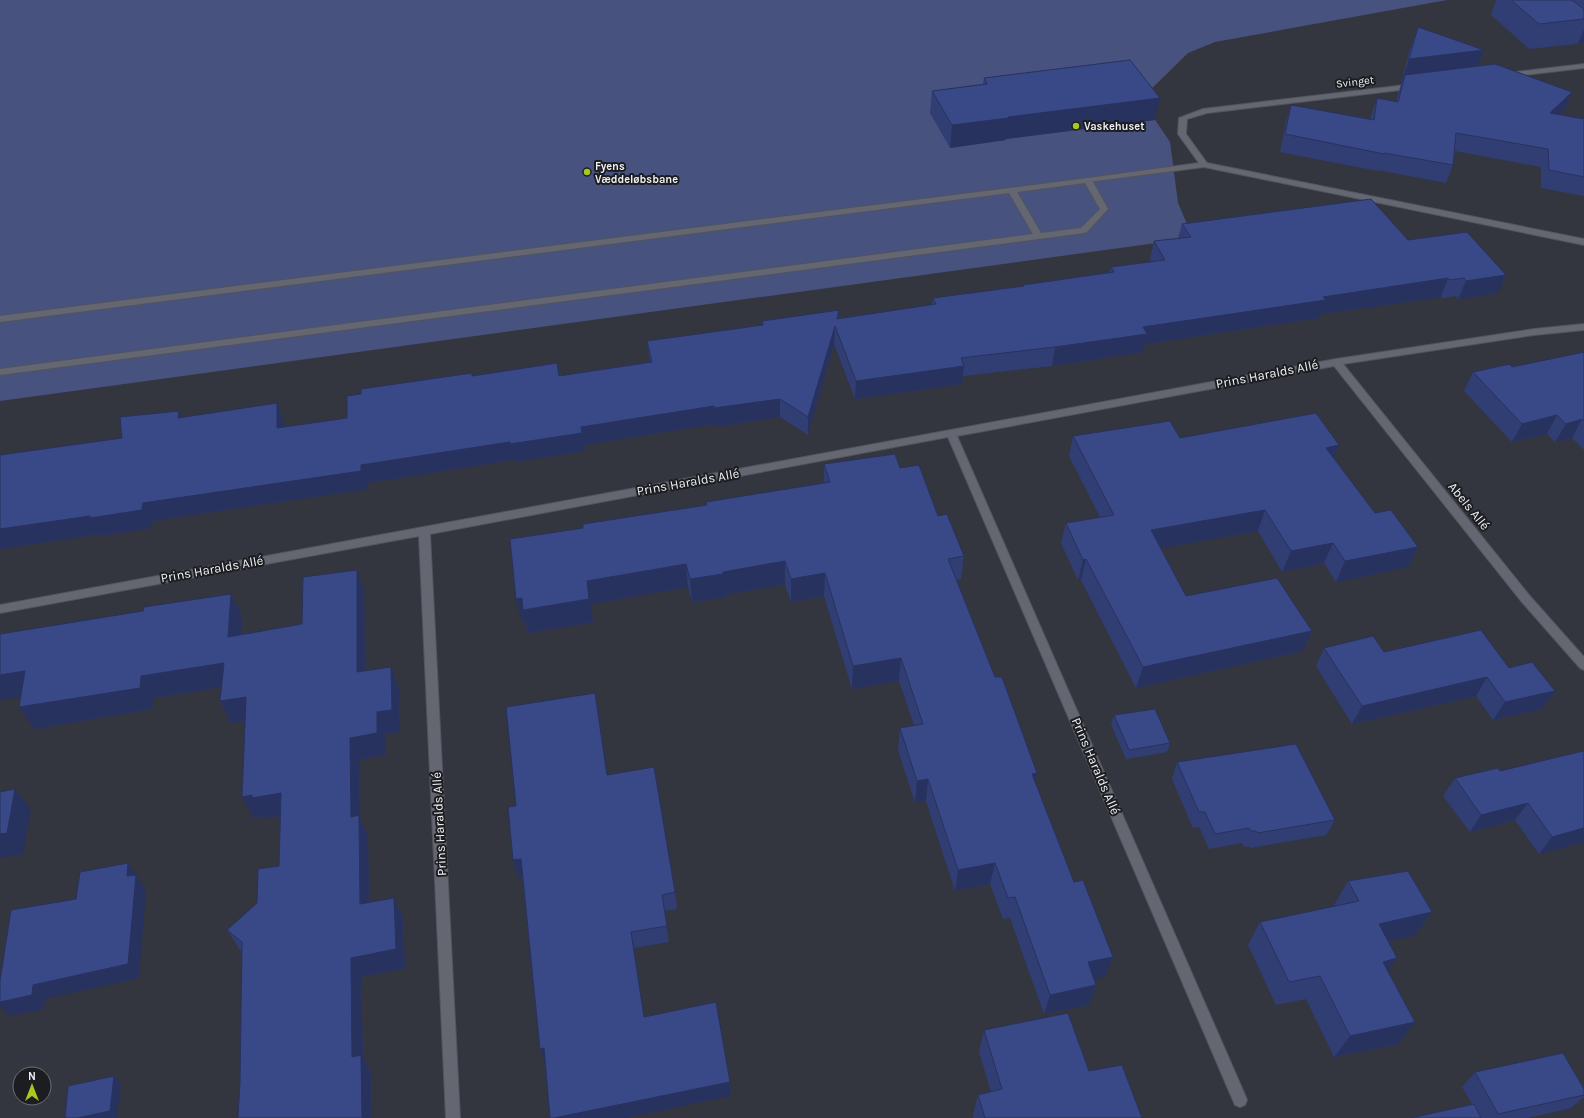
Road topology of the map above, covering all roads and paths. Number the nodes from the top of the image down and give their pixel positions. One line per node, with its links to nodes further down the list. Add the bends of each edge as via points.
1 (1584, 66): 2 (street)
2 (1497, 76)
3 (1418, 86): 4 (street, Svinget, via 1206,111 1183,118 1182,134)
4 (1204, 165): 5 (street); 8 (street)
5 (1088, 180): 6 (street); 7 (street, via 1104,210 1084,230)
6 (1012, 190): 7 (street); 9 (street)
7 (1038, 236): 12 (street)
8 (1584, 242)
9 (0, 320)
10 (1584, 327): 11 (street, Prins Haralds Allé, via 1534,332)
11 (1336, 362): 13 (street, Prins Haralds Allé); 16 (street, Abels Allé, via 1525,598)
12 (0, 372)
13 (951, 433): 14 (street, Prins Haralds Allé); 17 (street, Prins Haralds Allé)
14 (424, 530): 15 (street, Prins Haralds Allé); 18 (street, Prins Haralds Allé)
15 (0, 609)
16 (1584, 665)
17 (1240, 1100)
18 (453, 1118)

